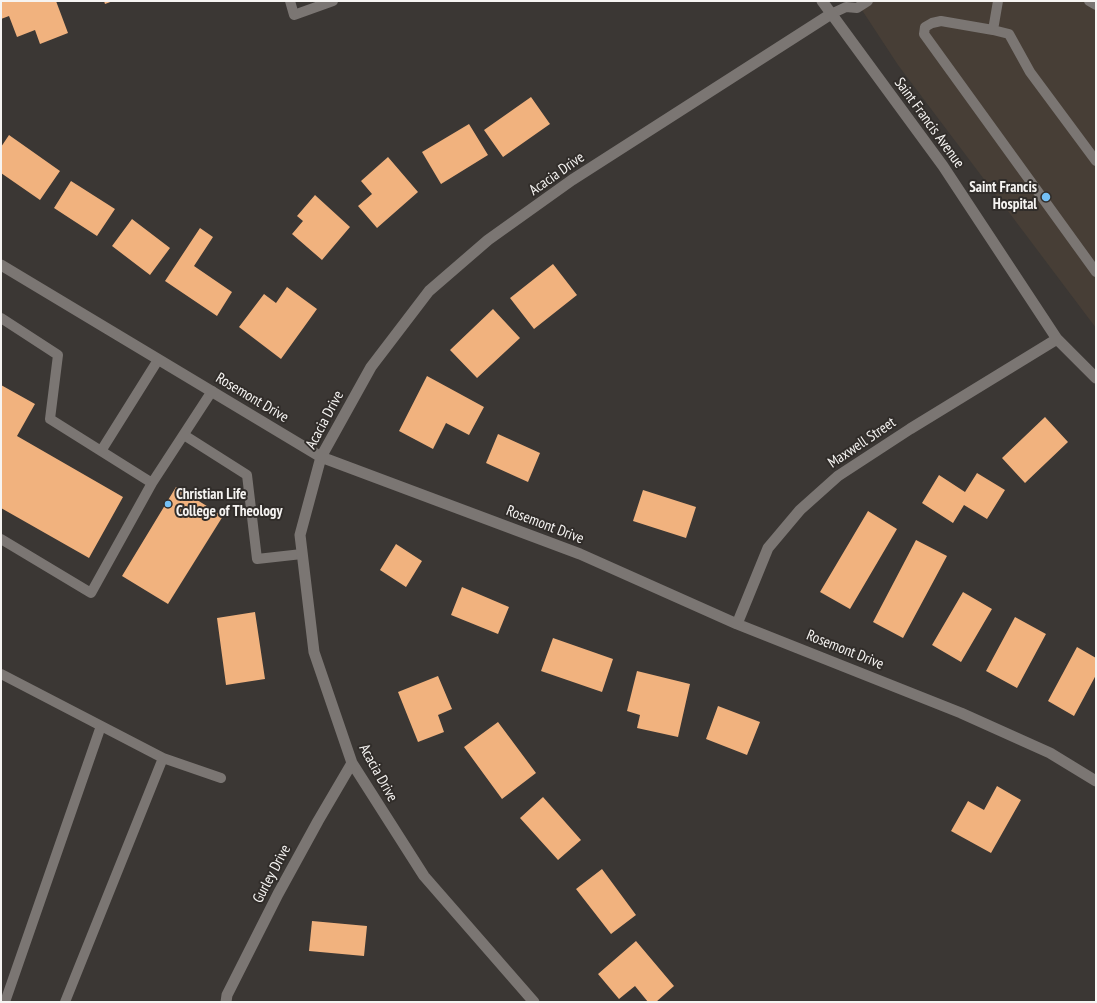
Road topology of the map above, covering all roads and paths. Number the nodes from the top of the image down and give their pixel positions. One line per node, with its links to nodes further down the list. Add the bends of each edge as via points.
1 (290, 1): 2 (lane, via 294,15)
2 (333, 1)
3 (822, 1): 9 (street, Saint Francis Avenue)
4 (868, 1): 7 (lane, via 857,8)
5 (998, 1): 10 (lane)
6 (1089, 1): 8 (lane)
7 (846, 4): 9 (lane)
8 (1096, 6)
9 (831, 14): 15 (street, Saint Francis Avenue, via 943,166); 21 (street, Acacia Drive, via 572,180 488,240 429,291 371,367)
10 (993, 30): 11 (lane, via 1009,34 1030,72); 13 (lane, via 941,21 925,28 924,34)
11 (1096, 161)
12 (1, 265): 16 (street, Rosemont Drive)
13 (1096, 272)
14 (1, 318): 20 (lane, via 58,355 50,419)
15 (1057, 339): 17 (street, Saint Francis Avenue); 25 (street, Maxwell Street, via 838,476 800,510 768,548)
16 (158, 360): 18 (street, Rosemont Drive); 20 (lane)
17 (1096, 378)
18 (212, 392): 19 (lane); 21 (street, Rosemont Drive)
19 (184, 435): 22 (lane); 24 (lane, via 247,475 257,559)
20 (101, 451): 22 (lane)
21 (321, 457): 24 (street, Acacia Drive, via 300,535); 25 (street, Rosemont Drive, via 580,554)
22 (152, 482): 23 (lane, via 91,592)
23 (1, 539)
24 (302, 554): 29 (street, Acacia Drive, via 314,652)
25 (737, 624): 31 (street, Rosemont Drive, via 960,713 1050,753)
26 (1, 674): 27 (lane)
27 (101, 726): 28 (lane); 32 (lane)
28 (163, 758): 30 (lane); 33 (lane)
29 (352, 763): 34 (street, Gurley Drive, via 278,894 227,995); 35 (street, Acacia Drive, via 424,876)
30 (221, 778)
31 (1096, 781)
32 (5, 1002)
33 (65, 1002)
34 (226, 1002)
35 (534, 1002)

